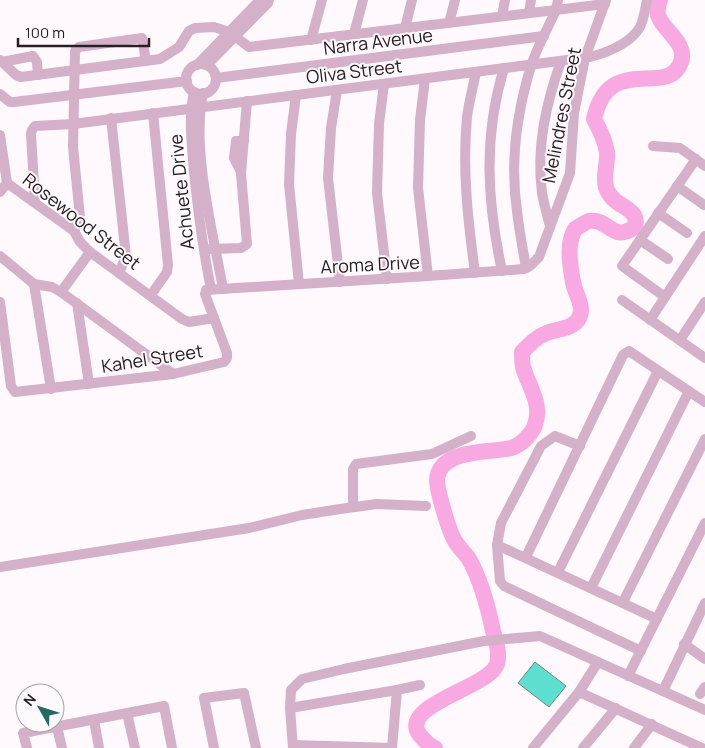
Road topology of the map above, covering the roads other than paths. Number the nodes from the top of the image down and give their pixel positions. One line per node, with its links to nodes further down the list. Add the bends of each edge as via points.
1 (260, 0): 18 (street)
2 (269, 0): 18 (street)
3 (322, 0): 20 (street)
4 (363, 0): 17 (street)
5 (412, 0): 16 (street)
6 (455, 0): 15 (street)
7 (505, 0): 14 (street)
8 (531, 0): 13 (street)
9 (648, 0): 21 (street, Oliva Street, via 640,26 627,41)
10 (606, 2): 11 (street); 21 (street, Melindres Street)
11 (583, 3): 12 (street)
12 (557, 5): 13 (street); 19 (street)
13 (529, 13): 14 (street)
14 (502, 16): 15 (street)
15 (449, 23): 16 (street)
16 (405, 28): 17 (street)
17 (354, 34): 20 (street)
18 (232, 35): 20 (street, via 249,47); 24 (street, via 214,27 192,29 174,51); 25 (street)
19 (544, 36): 26 (street); 31 (street, Narra Avenue)
20 (310, 40)
21 (585, 58): 23 (street, Oliva Street); 55 (street, Melindres Street, via 574,113 570,173)
22 (1, 61): 30 (street, via 18,76); 30 (street, via 33,56 38,62)
23 (561, 61): 26 (street, Oliva Street); 55 (street, via 548,101 541,143 542,193)
24 (146, 62): 28 (street); 28 (street, via 142,38 79,47 75,51)
25 (202, 65): 31 (street, via 214,70); 33 (street, via 189,72)
26 (532, 65): 27 (street, Oliva Street); 65 (street, via 521,104 514,163 516,210)
27 (504, 68): 29 (street, Oliva Street); 66 (street, via 494,109 489,160 494,236)
28 (75, 70): 30 (street); 39 (street)
29 (476, 72): 32 (street, Oliva Street); 68 (street, via 467,115 465,166)
30 (38, 75)
31 (216, 78): 36 (street, via 213,87)
32 (425, 78): 34 (street, Oliva Street); 69 (street, via 418,188)
33 (187, 81): 36 (street, via 188,87); 39 (street)
34 (384, 84): 35 (street, Oliva Street); 70 (street, via 377,193)
35 (337, 90): 38 (street, Oliva Street); 71 (street, via 328,178)
36 (198, 93): 41 (street, Achuete Drive)
37 (0, 94): 39 (street, via 14,102)
38 (296, 95): 40 (street, Oliva Street); 73 (street, via 289,184)
39 (74, 96): 44 (street)
40 (247, 101): 41 (street, Oliva Street); 60 (street, via 241,174 247,244 241,248)
41 (195, 108): 42 (street, Oliva Street); 60 (street, Achuete Drive); 61 (street, Achuete Drive, via 191,140)
42 (153, 113): 43 (street, Oliva Street); 77 (street, via 168,265 167,272)
43 (111, 118): 44 (street, Oliva Street); 67 (street, via 126,256)
44 (73, 124): 52 (street, Oliva Street, via 35,126 31,132); 56 (street, via 80,217)
45 (0, 135): 49 (street)
46 (653, 146): 47 (street, via 680,148)
47 (696, 159): 48 (street); 50 (street)
48 (705, 166)
49 (7, 182): 51 (street); 52 (street, Rosewood Street)
50 (677, 186): 53 (street); 54 (street)
51 (0, 192)
52 (35, 201): 56 (street, Rosewood Street)
53 (704, 205)
54 (658, 213): 57 (street); 59 (street)
55 (550, 227): 65 (street, Melindres Street, via 539,256)
56 (74, 231): 62 (street, Rosewood Street)
57 (687, 234)
58 (705, 236): 78 (street)
59 (640, 240): 64 (street); 78 (street, via 622,266)
60 (216, 249): 61 (street); 74 (street, Achuete Drive)
61 (203, 250): 75 (street, Achuete Drive)
62 (90, 252): 67 (street, Rosewood Street); 76 (street)
63 (0, 256): 72 (street)
64 (668, 259)
65 (531, 265): 66 (street, Aroma Drive)
66 (502, 271): 68 (street, Aroma Drive)
67 (119, 273): 77 (street, Rosewood Street)
68 (475, 273): 69 (street, Aroma Drive)
69 (428, 276): 70 (street, Aroma Drive)
70 (387, 279): 71 (street, Aroma Drive)
71 (340, 282): 73 (street, Aroma Drive)
72 (34, 284): 76 (street); 91 (street)
73 (299, 284): 74 (street, Aroma Drive)
74 (223, 289): 75 (street, Aroma Drive)
75 (208, 290): 83 (street, Kahel Street, via 205,294)
76 (62, 292): 82 (street)
77 (151, 295): 83 (street, Rosewood Street, via 186,321)
78 (665, 297): 84 (street)
79 (622, 300): 84 (street)
80 (0, 302): 85 (street)
81 (705, 302): 86 (street)
82 (77, 303): 89 (street); 90 (street)
83 (214, 318): 89 (street, Kahel Street, via 227,353 226,361)
84 (650, 320): 86 (street)
85 (2, 337): 91 (street, Kahel Street, via 11,386 15,392)
86 (680, 340): 87 (street)
87 (705, 358)
88 (658, 370): 92 (street); 96 (street, via 629,351 623,355); 103 (street)
89 (173, 374): 90 (street, Kahel Street)
90 (90, 384): 91 (street, Kahel Street)
91 (51, 389)
92 (689, 391): 93 (street); 104 (street)
93 (705, 402)
94 (472, 436): 98 (street, via 432,454 356,464)
95 (705, 439): 105 (street)
96 (580, 446): 100 (street, via 555,436 541,446 501,523); 101 (street)
97 (426, 506): 98 (street, via 377,504)
98 (353, 507): 102 (street, via 249,528)
99 (705, 523): 107 (street)
100 (497, 545): 101 (street); 110 (street, via 500,580 504,586)
101 (526, 557): 103 (street)
102 (0, 567)
103 (558, 572): 104 (street)
104 (591, 588): 105 (street)
105 (622, 602): 107 (street)
106 (705, 603): 108 (street)
107 (657, 618): 110 (street)
108 (702, 618): 109 (street)
109 (684, 644): 111 (street); 116 (street)
110 (640, 651): 113 (street)
111 (705, 659)
112 (598, 662): 113 (street); 117 (street); 118 (street, via 540,636 484,641 302,679 291,690)
113 (628, 676): 116 (street)
114 (420, 685): 115 (street)
115 (397, 690): 118 (street); 136 (street)
116 (664, 691): 120 (street)
117 (579, 692): 119 (street); 137 (street)
118 (290, 708): 128 (street)
119 (616, 708): 123 (street); 138 (street)
120 (705, 710)
121 (127, 713): 122 (street); 132 (street); 133 (street, via 164,706)
122 (94, 720): 124 (street); 131 (street)
123 (652, 724): 127 (street); 139 (street)
124 (65, 725)
125 (23, 733): 129 (street)
126 (58, 733): 130 (street)
127 (687, 745): 140 (street)
128 (293, 747): 136 (street)
129 (27, 748)
130 (62, 748)
131 (100, 748)
132 (135, 748)
133 (172, 748)
134 (214, 748): 135 (street, via 204,698 244,693)
135 (256, 748)
136 (392, 748)
137 (533, 748)
138 (583, 748)
139 (634, 748)
140 (702, 748)

